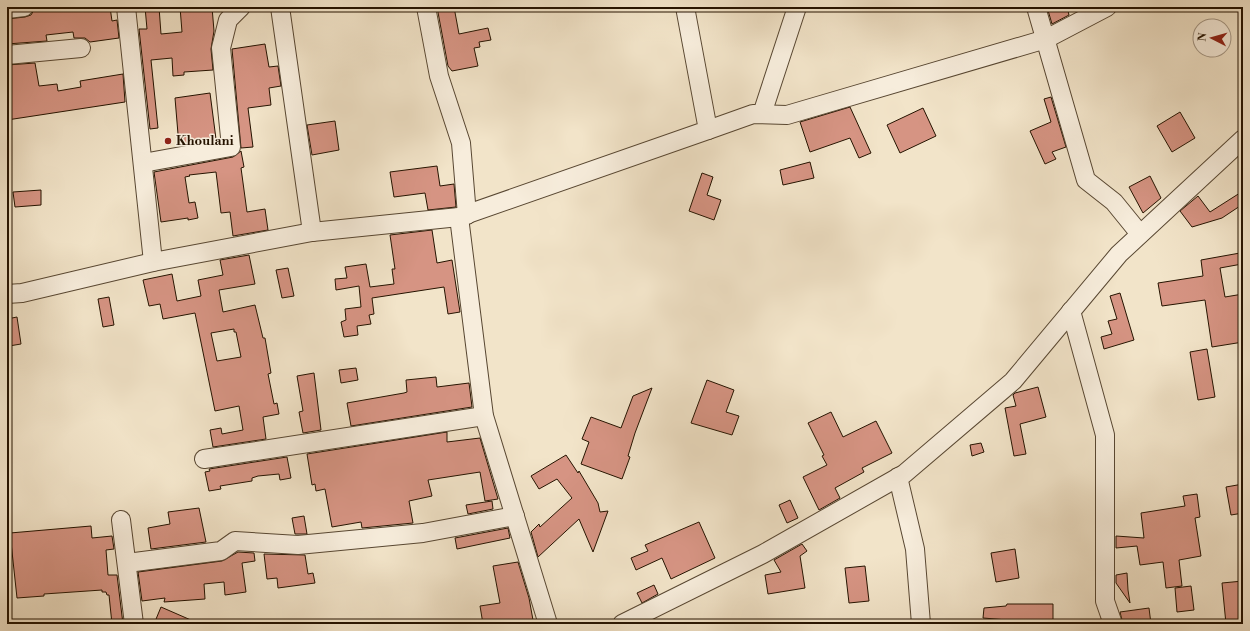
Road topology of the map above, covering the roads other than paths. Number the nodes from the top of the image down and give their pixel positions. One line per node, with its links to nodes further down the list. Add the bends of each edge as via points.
1 (24, 7): 10 (street)
2 (126, 7): 18 (street)
3 (241, 7): 11 (street)
4 (280, 7): 20 (street)
5 (426, 7): 19 (street, via 439,76 461,143)
6 (685, 7): 16 (street)
7 (797, 7): 15 (street)
8 (1036, 7): 12 (street)
9 (1107, 7): 12 (street)
10 (7, 9)
11 (225, 14): 18 (street, via 221,48 231,147)
12 (1046, 39): 15 (street, via 787,115); 21 (street, via 1086,180 1114,202)
13 (81, 48): 14 (street)
14 (7, 55)
15 (762, 114): 16 (street, via 753,114)
16 (708, 130): 19 (street)
17 (1243, 140): 21 (street)
18 (143, 163): 22 (street)
19 (463, 216): 20 (street); 25 (street)
20 (312, 232): 22 (street)
21 (1140, 234): 24 (street, via 1119,254)
22 (153, 262): 23 (street, via 22,294)
23 (7, 294)
24 (1071, 311): 27 (street, via 1013,381); 35 (street, via 1105,435 1105,601)
25 (484, 416): 26 (street); 28 (street)
26 (204, 459)
27 (898, 477): 33 (street, via 763,554); 34 (street, via 916,549)
28 (515, 516): 30 (street, via 423,533 312,544 283,545 235,541 221,551); 32 (street)
29 (121, 520): 30 (street)
30 (127, 562): 31 (street)
31 (134, 624)
32 (548, 624)
33 (622, 624)
34 (921, 624)
35 (1113, 624)

